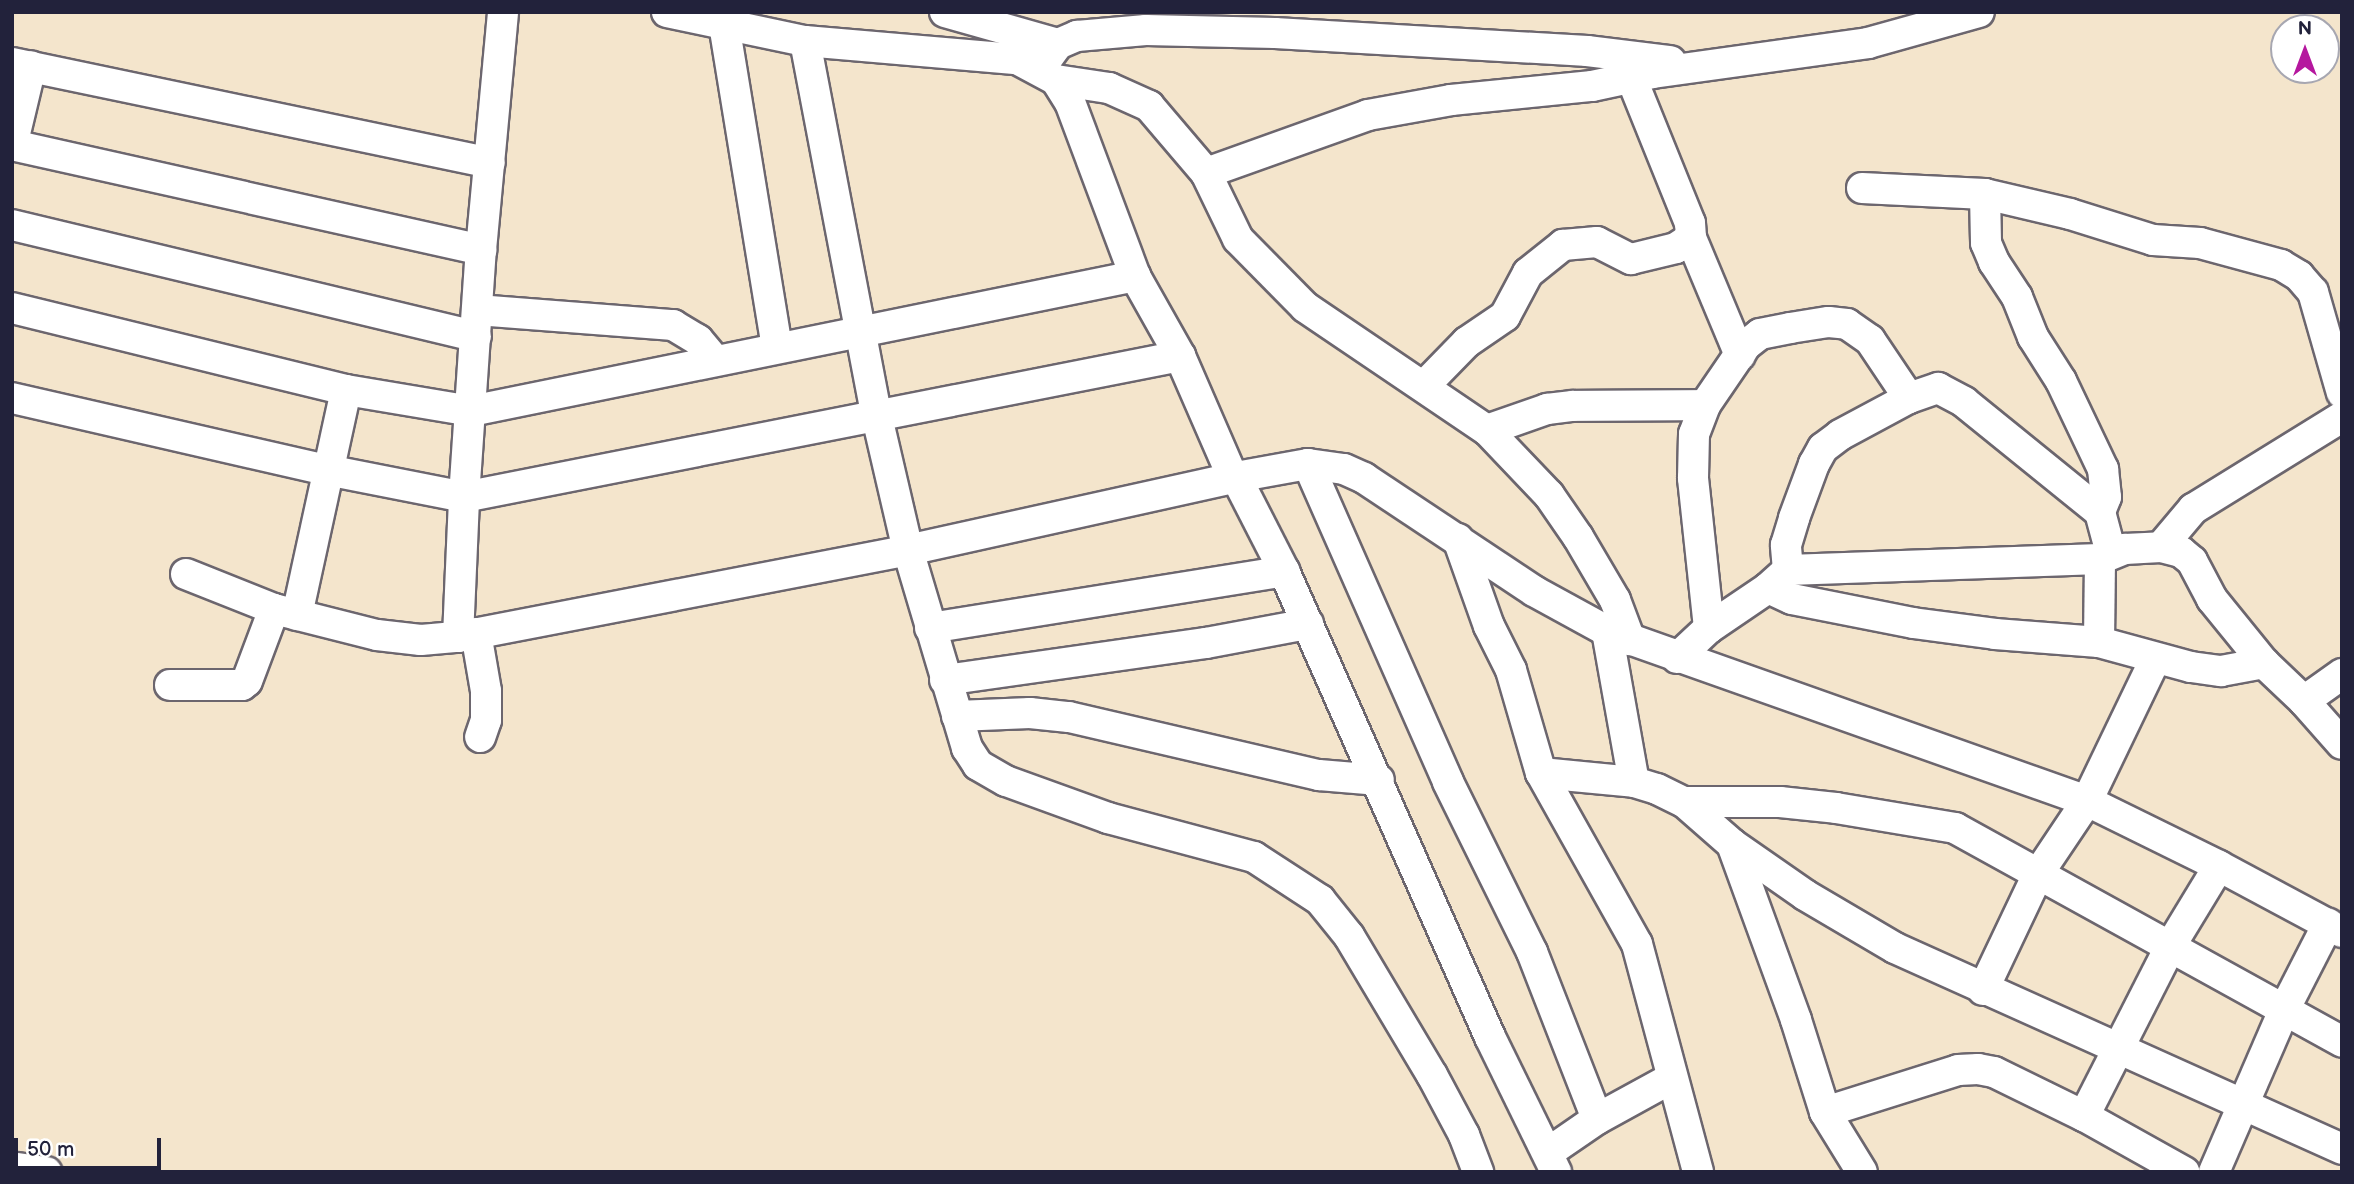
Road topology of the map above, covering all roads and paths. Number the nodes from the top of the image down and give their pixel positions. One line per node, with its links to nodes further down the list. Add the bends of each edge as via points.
1 (503, 12): 13 (street)
2 (667, 12): 5 (street)
3 (945, 12): 7 (street)
4 (1979, 12): 9 (street, via 1868,43)
5 (724, 24): 6 (street); 24 (street)
6 (805, 41): 10 (street, via 982,54 1017,59); 23 (street)
7 (1058, 44): 9 (street, via 1077,36 1146,30 1275,33 1587,51); 10 (street)
8 (22, 64): 12 (street); 13 (street)
9 (1706, 65): 11 (street)
10 (1048, 75): 14 (street, via 1109,88 1149,106); 20 (street, via 1070,102)
11 (1631, 77): 14 (street, via 1368,115); 18 (street)
12 (12, 146): 19 (street)
13 (489, 163): 19 (street)
14 (1206, 173): 28 (street, via 1238,239 1305,307)
15 (1862, 188): 16 (street)
16 (1985, 194): 30 (street, via 2153,240 2200,243 2281,265 2313,292); 42 (street, via 1986,243 1994,262 2061,381 2103,469 2106,497)
17 (12, 225): 22 (street)
18 (1691, 237): 25 (street); 28 (street, via 1676,248 1631,259 1597,242 1563,245 1528,273 1505,316 1467,342)
19 (481, 250): 22 (street)
20 (1135, 276): 23 (street); 26 (street)
21 (12, 308): 29 (street)
22 (476, 323): 27 (street, via 673,325 698,340); 34 (street)
23 (861, 333): 24 (street); 35 (street)
24 (776, 348): 27 (street)
25 (1740, 355): 32 (street, via 1760,334 1829,322 1847,324 1870,340); 33 (street)
26 (1180, 356): 35 (street); 40 (street)
27 (715, 360): 34 (street)
28 (1424, 385): 37 (street)
29 (346, 390): 34 (street); 39 (street)
30 (2342, 393)
31 (12, 398): 39 (street)
32 (1909, 398): 42 (street, via 1928,390 1946,391); 49 (street, via 1823,448 1794,518)
33 (1705, 405): 37 (street, via 1573,406); 53 (street, via 1694,434 1693,478)
34 (471, 411): 41 (street)
35 (877, 417): 41 (street); 45 (street)
36 (2342, 417): 44 (street, via 2193,509)
37 (1487, 430): 55 (street, via 1549,495 1578,537 1615,600)
38 (1308, 464): 40 (street); 43 (street, via 1344,469 1364,478); 85 (street, via 1448,782 1532,952)
39 (327, 470): 41 (street); 50 (street)
40 (1236, 477): 45 (street); 47 (street)
41 (464, 497): 54 (street)
42 (2100, 512): 46 (street)
43 (1458, 539): 55 (street, via 1534,591); 67 (street, via 1489,626 1511,670)
44 (2161, 547): 46 (street); 59 (street, via 2181,552 2192,561 2212,599)
45 (908, 550): 52 (street); 54 (street)
46 (2106, 556): 49 (street); 56 (street)
47 (1284, 571): 51 (street); 52 (street)
48 (186, 574): 50 (street)
49 (1778, 579): 53 (street); 56 (street, via 1792,599 1913,623)
50 (285, 612): 54 (street, via 377,635 421,640); 62 (street, via 242,685)
51 (1308, 624): 61 (street); 68 (street)
52 (930, 628): 61 (street)
53 (1709, 628): 57 (street)
54 (467, 635): 65 (street, via 486,691 486,720)
55 (1618, 636): 57 (street); 69 (street)
56 (2099, 642): 58 (street)
57 (1677, 658): 70 (street)
58 (2155, 660): 59 (street, via 2221,671); 70 (street)
59 (2264, 663): 63 (street)
60 (2342, 674): 63 (street)
61 (945, 680): 64 (street)
62 (170, 685)
63 (2304, 701): 66 (street)
64 (957, 716): 68 (street, via 1030,713 1069,717 1319,775); 90 (street, via 967,748 990,774 1108,818 1254,856 1320,900 1349,936 1432,1075)
65 (480, 737)
66 (2342, 744)
67 (1541, 773): 69 (street); 81 (street, via 1637,944)
68 (1379, 780): 87 (street, via 1490,1037)
69 (1634, 782): 71 (street)
70 (2087, 800): 73 (street); 74 (street)
71 (1684, 803): 72 (street); 74 (street, via 1836,808 1955,828)
72 (1732, 844): 77 (street, via 1805,895 1895,948); 83 (street)
73 (2219, 866): 75 (street); 76 (street)
74 (2038, 874): 76 (street); 77 (street)
75 (2335, 928): 78 (street)
76 (2171, 945): 78 (street); 80 (street)
77 (1983, 990): 80 (street)
78 (2284, 1010): 79 (street); 82 (street)
79 (2342, 1042)
80 (2118, 1047): 82 (street); 84 (street)
81 (1672, 1078): 85 (street); 91 (street)
82 (2244, 1105): 86 (street); 94 (street)
83 (1825, 1112): 84 (street, via 1958,1070 1979,1069); 92 (street)
84 (2084, 1116): 93 (street)
85 (1597, 1119): 87 (street)
86 (2342, 1149)
87 (1552, 1162)
88 (17, 1167): 89 (street)
89 (47, 1172)
90 (1478, 1172)
91 (1698, 1172)
92 (1862, 1172)
93 (2184, 1172)
94 (2214, 1172)

